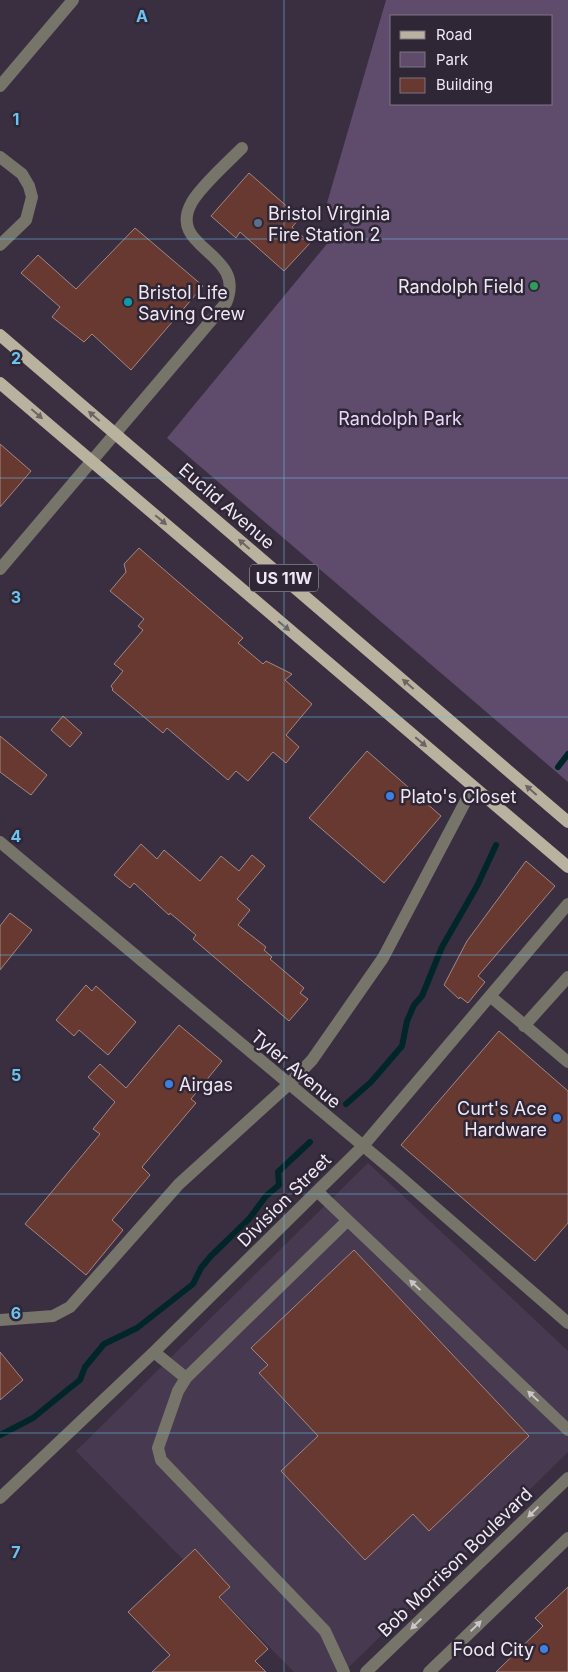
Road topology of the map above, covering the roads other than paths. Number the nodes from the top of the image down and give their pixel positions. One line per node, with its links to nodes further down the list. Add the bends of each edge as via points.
1 (73, 0): 2 (street)
2 (0, 86)
3 (242, 148): 8 (street, via 192,201 187,213 193,239 225,269 231,292 226,303)
4 (0, 157): 5 (street, via 22,174 32,197 26,220)
5 (0, 245)
6 (0, 335): 8 (main road, Euclid Avenue / US 11W, one-way to 6)
7 (0, 383): 9 (main road, US 11W, one-way to 9)
8 (116, 434): 9 (street); 12 (main road, Euclid Avenue / US 11W, one-way to 8)
9 (92, 462): 10 (street); 11 (main road, US 11W, one-way to 11)
10 (0, 569)
11 (473, 787): 14 (main road, US 11W); 20 (street, via 382,958 312,1060)
12 (568, 822)
13 (0, 842): 20 (street, Tyler Avenue)
14 (568, 868)
15 (568, 904): 17 (street, Division Street)
16 (568, 977): 18 (street)
17 (490, 996): 18 (street); 21 (street, Division Street)
18 (524, 1026): 19 (street)
19 (568, 1062)
20 (288, 1085): 21 (street, Tyler Avenue); 26 (street, via 180,1184 70,1307 52,1316)
21 (362, 1147): 22 (street, Division Street); 25 (street, Tyler Avenue)
22 (318, 1192): 23 (street); 27 (street, Division Street)
23 (347, 1221): 28 (street); 29 (street, one-way to 23)
24 (568, 1305): 25 (street)
25 (564, 1319)
26 (0, 1320)
27 (154, 1352): 28 (street); 31 (street, Division Street)
28 (186, 1378): 33 (street, via 178,1391 158,1448 161,1460 319,1624)
29 (568, 1430)
30 (568, 1478): 34 (street, Bob Morrison Boulevard, one-way to 34)
31 (0, 1498)
32 (568, 1538): 35 (street, one-way to 32)
33 (344, 1672)
34 (366, 1672)
35 (429, 1672)

